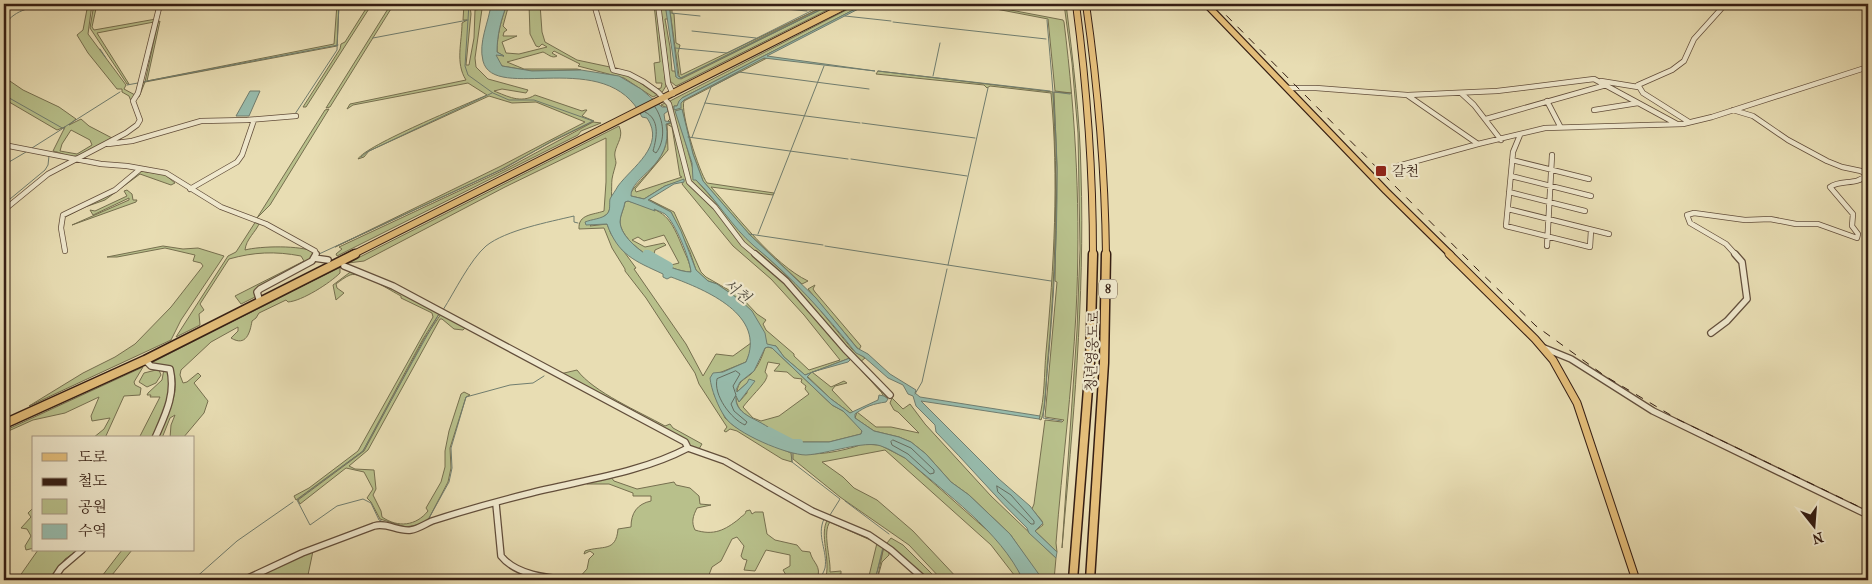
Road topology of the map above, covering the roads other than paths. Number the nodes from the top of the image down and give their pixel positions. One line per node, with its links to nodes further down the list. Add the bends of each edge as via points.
1 (160, 4): 30 (street, via 138,93 133,101 139,122)
2 (594, 4): 17 (street, via 613,70 631,74)
3 (658, 4): 15 (street, via 668,83)
4 (850, 4): 15 (highway)
5 (1076, 4): 74 (highway, 청년영웅도로 / 8, via 1091,131 1094,249 1089,398)
6 (1086, 4): 69 (highway, 청년영웅도로 / 8, via 1101,115 1108,250 1104,400)
7 (1206, 4): 13 (main road)
8 (1722, 4): 12 (street, via 1694,40 1684,61)
9 (1868, 67): 20 (street)
10 (1597, 80): 11 (street); 12 (street); 14 (street)
11 (1606, 85): 18 (street); 19 (street)
12 (1638, 87): 25 (street)
13 (1287, 88): 16 (street); 60 (main road)
14 (1460, 93): 16 (street); 23 (street)
15 (673, 94): 17 (highway)
16 (1407, 95): 31 (street)
17 (664, 98): 58 (highway); 62 (street, via 669,104 689,182 715,207 743,244 786,281)
18 (1547, 101): 23 (street); 27 (street)
19 (1638, 103): 21 (street); 26 (street)
20 (1733, 109): 25 (street); 59 (street, via 1753,116 1788,140 1837,166 1866,174 1859,181 1834,183 1830,188 1853,214 1852,226 1857,238 1818,224 1687,215 1690,223 1726,244 1742,262 1747,299)
21 (1594, 110)
22 (296, 116): 24 (street)
23 (1486, 119): 29 (street)
24 (254, 120): 30 (street, via 208,120 129,142); 42 (street, via 237,162)
25 (1689, 122): 26 (street)
26 (1678, 124): 27 (street)
27 (1560, 126): 28 (street)
28 (1520, 135): 29 (street); 35 (street)
29 (1501, 140): 31 (street)
30 (106, 144): 34 (street)
31 (1478, 144): 36 (street)
32 (4, 145): 34 (street)
33 (1552, 155): 38 (street)
34 (76, 159): 37 (street); 47 (street, via 48,174)
35 (1512, 160): 38 (street); 39 (street)
36 (1398, 166)
37 (140, 170): 42 (street, via 166,173); 54 (street, via 115,190 63,215 61,229)
38 (1551, 170): 40 (street); 41 (street)
39 (1511, 176): 41 (street); 43 (street)
40 (1589, 179)
41 (1550, 186): 44 (street); 45 (street)
42 (190, 189): 55 (street, via 312,249)
43 (1509, 192): 45 (street); 46 (street)
44 (1591, 196)
45 (1549, 202): 48 (street); 49 (street)
46 (1508, 209): 49 (street); 52 (street, via 1506,226)
47 (4, 210)
48 (1585, 211)
49 (1548, 219): 50 (street); 52 (street)
50 (1591, 230): 51 (street); 52 (street, via 1590,247)
51 (1609, 234)
52 (1547, 237): 53 (street)
53 (1547, 246)
54 (65, 251)
55 (314, 258): 56 (street); 58 (street, via 260,289 257,292)
56 (328, 260)
57 (344, 266): 65 (street, via 393,286 685,442)
58 (260, 302): 61 (highway)
59 (1711, 333)
60 (1544, 348): 67 (street, via 1571,359 1653,411); 75 (main road, via 1576,403)
61 (145, 360): 63 (highway); 64 (street, via 151,366 170,369 174,384 173,397)
62 (890, 395)
63 (4, 424)
64 (156, 436)
65 (688, 448): 66 (street, via 671,458 621,473); 73 (street, via 742,469 783,496 830,520 870,535)
66 (496, 504): 71 (street, via 412,530 381,524 374,526 302,553); 72 (street, via 504,561 537,577)
67 (1868, 515)
68 (80, 552): 70 (street, via 60,568)
69 (1090, 578)
70 (53, 580)
71 (244, 580)
72 (570, 580)
73 (925, 580)
74 (1073, 580)
75 (1636, 580)

